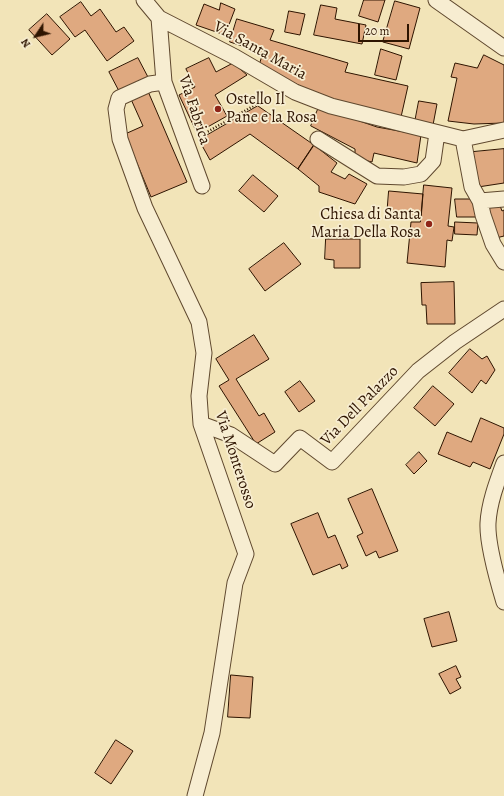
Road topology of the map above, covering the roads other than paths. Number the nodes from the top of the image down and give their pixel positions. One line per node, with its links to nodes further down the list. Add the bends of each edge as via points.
1 (144, 0): 3 (street)
2 (436, 0): 4 (street)
3 (159, 18): 5 (street, Via Fabrica); 7 (street, Via Santa Maria, via 235,57 286,87 331,106)
4 (504, 48)
5 (164, 82): 10 (street, Via Fabrica); 15 (street, Via Monterosso, via 150,84 119,98 116,110 120,139 145,208 199,322 204,353 199,396)
6 (504, 130): 9 (street)
7 (437, 133): 8 (street, via 433,161 421,174 404,177 377,176); 9 (street, Via Santa Maria)
8 (318, 139)
9 (463, 139): 12 (street, via 472,187)
10 (202, 186)
11 (504, 199): 12 (street)
12 (480, 201): 13 (street, via 493,244)
13 (504, 262)
14 (504, 309): 15 (street, Via Dell Palazzo, via 418,371 332,462 300,438 275,464 231,436)
15 (201, 424): 18 (street, Via Monterosso, via 246,554 235,583 212,733)
16 (504, 463): 17 (street, via 495,489 488,524 497,579)
17 (504, 602)
18 (194, 796)

